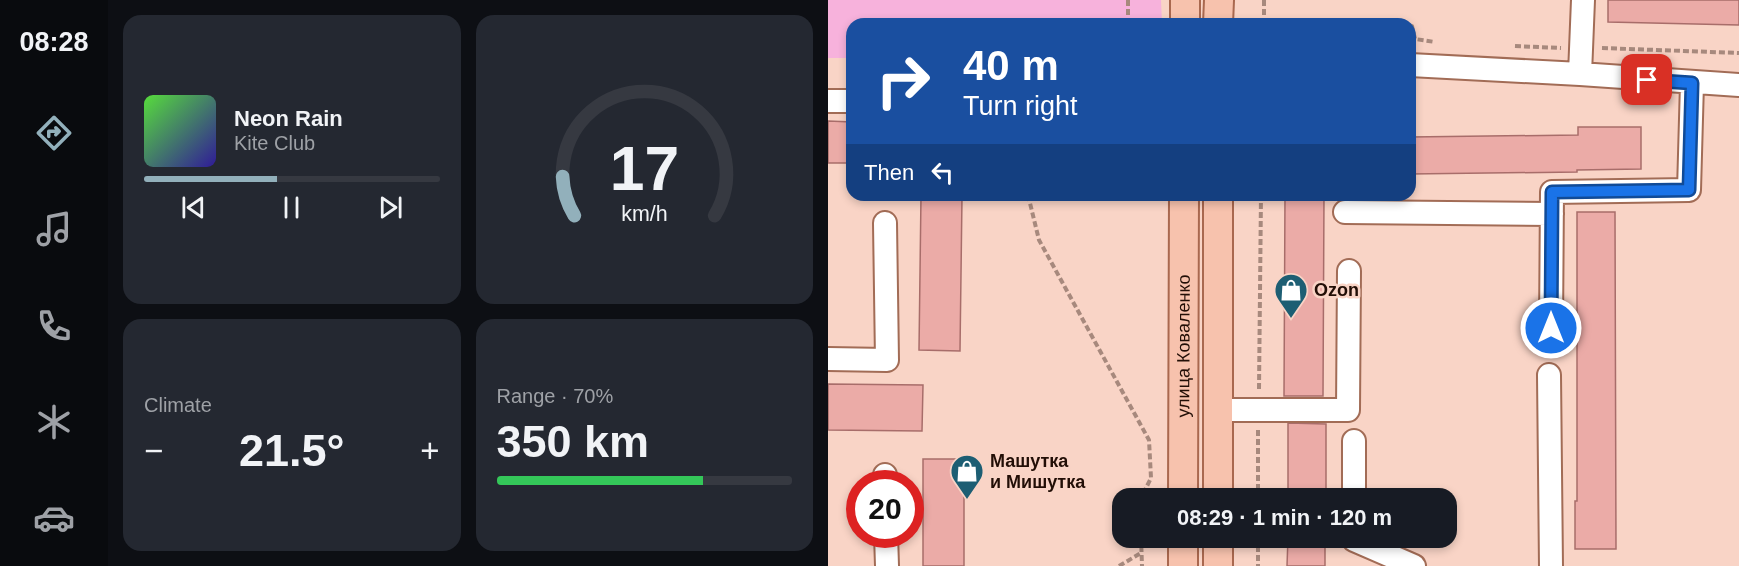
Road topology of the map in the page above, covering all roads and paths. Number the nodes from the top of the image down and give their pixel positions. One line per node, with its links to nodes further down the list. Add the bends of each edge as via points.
1 (1128, 0): 6 (path)
2 (1185, 0): 7 (main road)
3 (1219, 0): 8 (main road)
4 (1264, 0): 9 (path)
5 (1583, 0): 17 (lane)
6 (1128, 18)
7 (1185, 18)
8 (1218, 18)
9 (1264, 18)
10 (1416, 39): 11 (path)
11 (1439, 42)
12 (1510, 46): 13 (path)
13 (1567, 48)
14 (1595, 48): 15 (path)
15 (1739, 53)
16 (1416, 65): 17 (lane)
17 (1580, 74): 18 (lane)
18 (1692, 83): 19 (lane); 27 (lane, via 1689,190 1552,192)
19 (1739, 85)
20 (828, 101): 21 (lane)
21 (846, 101)
22 (1029, 201): 36 (path, via 1039,240 1149,440 1151,478)
23 (1184, 201): 37 (main road, улица Коваленко)
24 (1218, 201): 33 (main road, улица Коваленко)
25 (1261, 201): 34 (path)
26 (1345, 213): 27 (lane)
27 (1551, 214): 30 (lane)
28 (885, 223): 31 (lane, via 887,360)
29 (1349, 271): 34 (lane, via 1348,410)
30 (1551, 328)
31 (828, 359)
32 (1549, 375): 55 (lane)
33 (1218, 410): 34 (lane); 38 (main road, улица Коваленко)
34 (1258, 410): 39 (path)
35 (1354, 441): 40 (lane)
36 (1146, 488)
37 (1183, 488)
38 (1218, 488)
39 (1258, 488)
40 (1354, 488)
41 (886, 548): 48 (lane)
42 (1142, 548): 47 (path)
43 (1183, 548): 51 (main road)
44 (1218, 548): 52 (main road)
45 (1258, 548): 53 (path)
46 (1372, 548): 54 (lane)
47 (1142, 552): 49 (path); 50 (path)
48 (887, 566)
49 (1119, 566)
50 (1142, 566)
51 (1183, 566)
52 (1218, 566)
53 (1258, 566)
54 (1414, 566)
55 (1551, 566)

